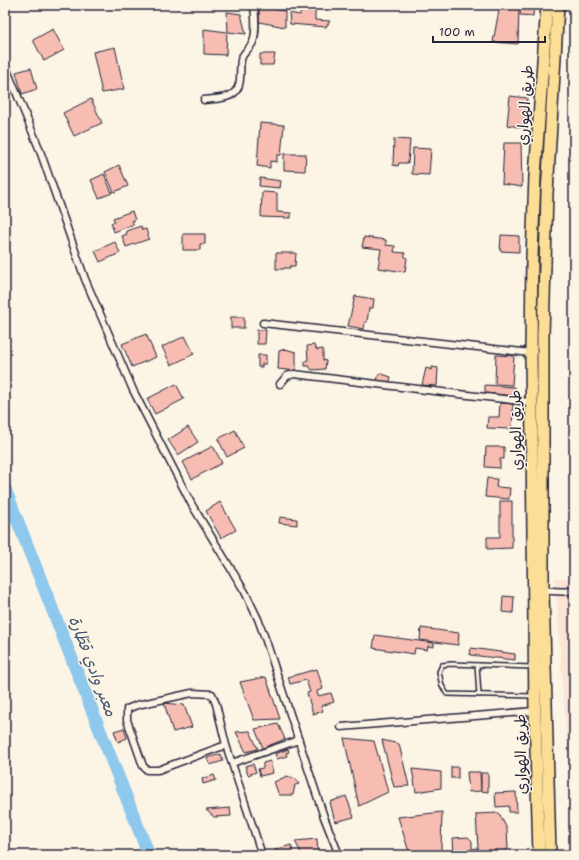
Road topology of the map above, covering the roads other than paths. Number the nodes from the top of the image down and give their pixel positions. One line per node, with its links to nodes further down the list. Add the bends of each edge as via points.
1 (254, 5): 5 (street, via 254,37 241,60 240,83 236,92 227,97)
2 (547, 5): 7 (highway, طريق الهواري, via 535,183)
3 (558, 5): 10 (highway, طريق الهواري, via 544,265)
4 (5, 66): 18 (street, via 39,148 85,279 133,390 192,506 245,592 258,619)
5 (204, 100)
6 (263, 323): 7 (street)
7 (530, 353): 9 (highway, طريق الهواري)
8 (280, 384): 9 (street, via 287,376 294,374)
9 (530, 402): 13 (highway, طريق الهواري)
10 (543, 590): 11 (street); 24 (highway, طريق الهواري)
11 (574, 590)
12 (477, 665): 13 (lane); 14 (lane); 14 (lane, via 442,665 438,672 447,694)
13 (534, 667): 15 (highway, طريق الهواري)
14 (479, 695): 15 (lane)
15 (535, 696): 16 (highway, طريق الهواري)
16 (535, 711): 17 (street); 23 (highway, طريق الهواري)
17 (341, 727)
18 (299, 740): 20 (street); 22 (street)
19 (226, 745): 19 (street, via 212,694 192,693 136,705 127,710 127,720 143,766 147,770 158,770); 20 (street)
20 (232, 763): 21 (street)
21 (262, 855)
22 (339, 855)
23 (538, 855)
24 (550, 855)

